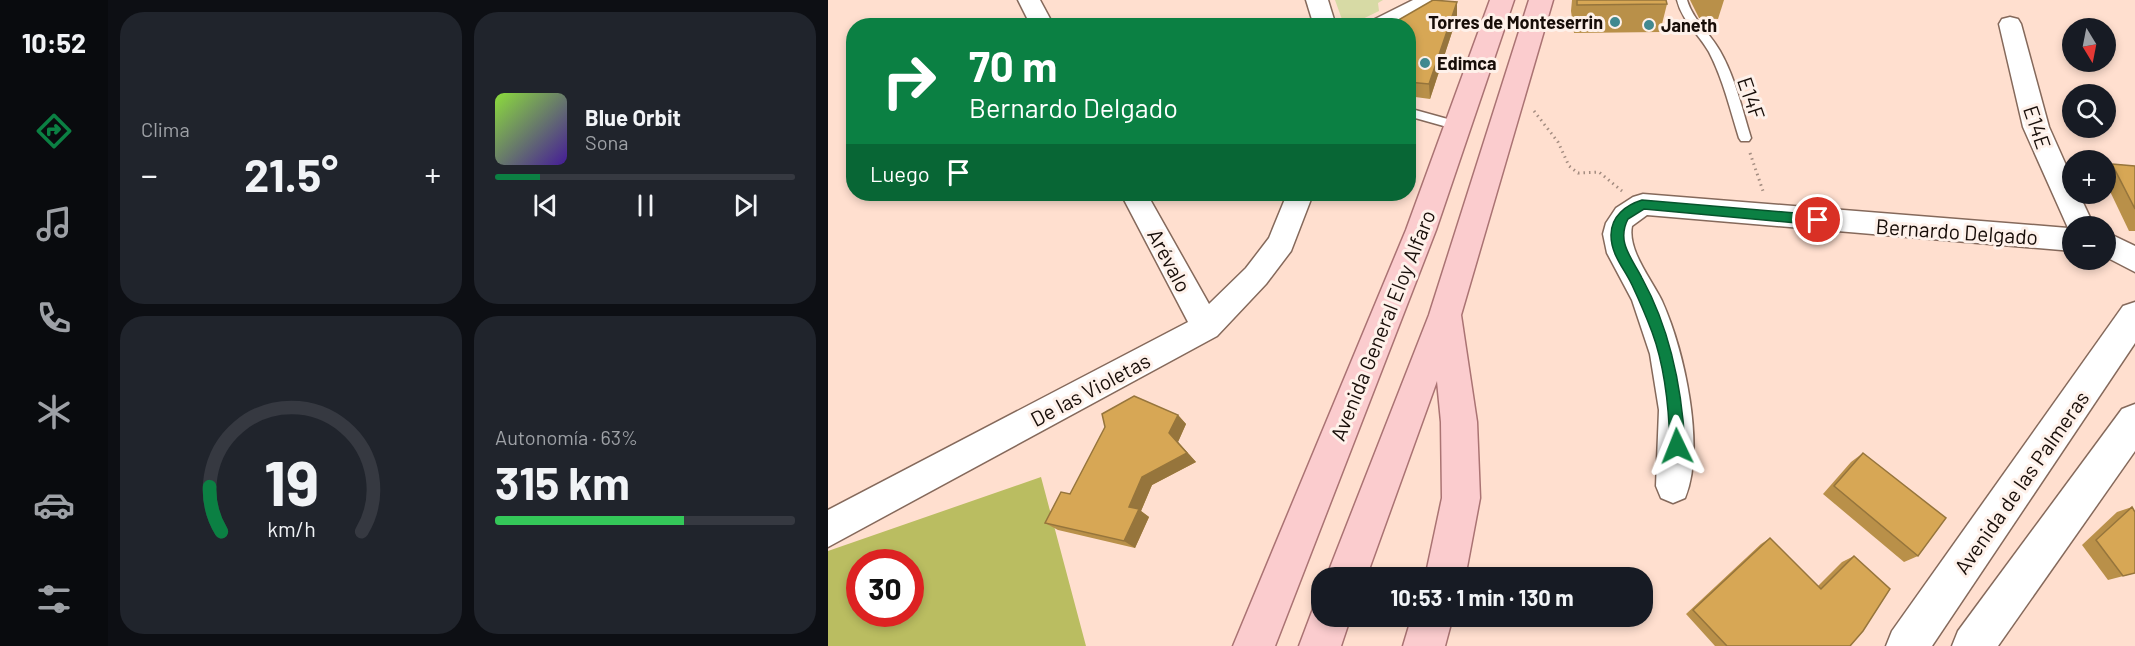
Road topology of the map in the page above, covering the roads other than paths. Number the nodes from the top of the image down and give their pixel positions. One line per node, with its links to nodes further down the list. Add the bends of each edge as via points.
1 (1029, 0): 7 (street)
2 (1317, 0): 8 (street)
3 (1430, 0): 9 (street)
4 (1502, 0): 12 (main road, Avenida General Eloy Alfaro)
5 (1541, 0): 22 (main road)
6 (1682, 0): 13 (lane, E14F, via 1685,12 1714,51)
7 (1039, 18)
8 (1322, 18)
9 (1395, 18)
10 (2010, 24): 16 (street, E14E, via 2036,127)
11 (1416, 114): 12 (lane)
12 (1458, 126): 33 (main road, Avenida General Eloy Alfaro, via 1421,230)
13 (1745, 138)
14 (1138, 201): 24 (street, Arévalo)
15 (1297, 201): 24 (street, De las Violetas, via 1281,243 1256,276)
16 (2076, 216)
17 (2062, 239): 26 (street, Bernardo Delgado, via 1642,204 1624,216 1617,236 1621,255 1637,280 1660,335 1669,371 1677,425)
18 (2116, 242): 19 (street)
19 (2135, 243)
20 (2116, 248): 21 (street)
21 (2135, 260)
22 (1445, 315): 28 (main road); 29 (main road, via 1459,422 1461,498)
23 (2135, 316): 36 (main road, Avenida de las Palmeras)
24 (1206, 327): 27 (street, De las Violetas)
25 (2133, 429): 32 (main road)
26 (1673, 486)
27 (829, 526)
28 (1350, 567)
29 (1447, 567)
30 (1327, 627): 34 (main road)
31 (1430, 627): 35 (main road)
32 (1979, 643)
33 (1254, 646)
34 (1320, 646)
35 (1424, 646)
36 (1907, 646)

